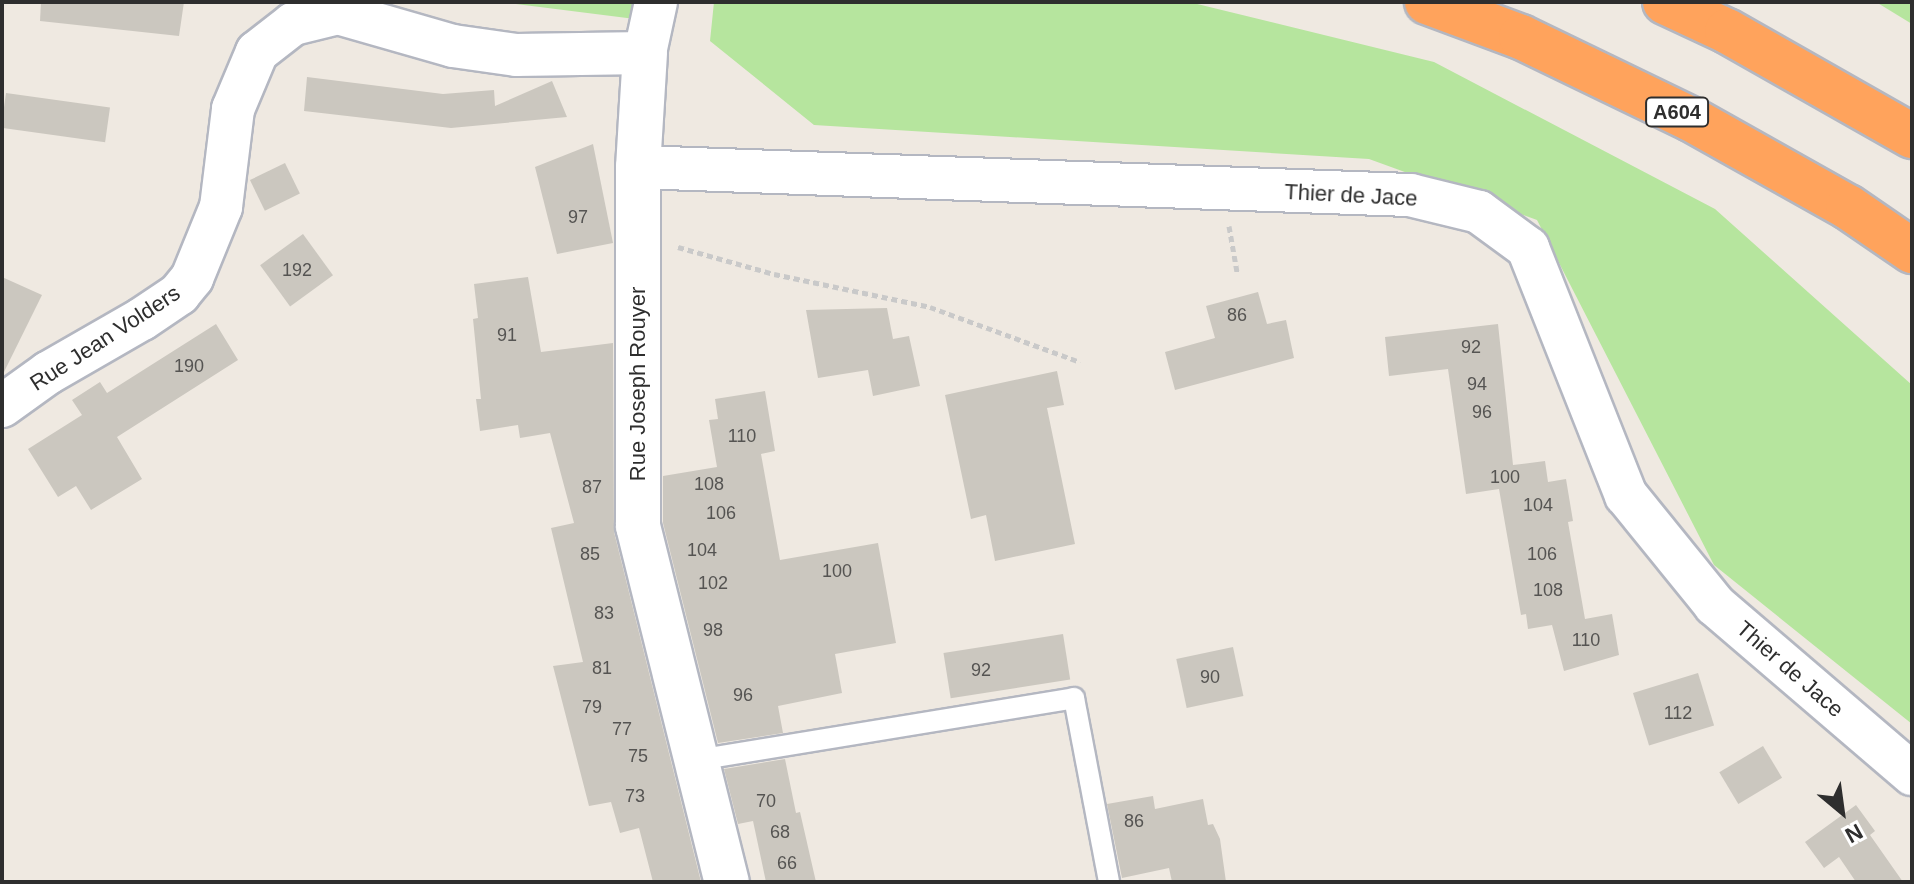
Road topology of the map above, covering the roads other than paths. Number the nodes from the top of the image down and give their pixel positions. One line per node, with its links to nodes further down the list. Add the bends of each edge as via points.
1 (656, 2): 4 (street, Rue Joseph Rouyer)
2 (1427, 2): 7 (highway, A604, via 1521,37 1691,119 1848,207)
3 (1665, 2): 5 (highway, via 1727,31)
4 (645, 53): 6 (street, Rue Joseph Rouyer); 8 (street, Rue Jean Volders, via 516,55 453,46 338,13 293,24 257,52 233,109 221,207 192,278 179,294 142,319)
5 (1912, 136)
6 (638, 167): 9 (street, Rue Joseph Rouyer, via 638,526); 10 (street, Thier de Jace, via 1410,195 1479,212 1528,248 1626,495 1715,605)
7 (1912, 251)
8 (2, 406)
9 (697, 760): 11 (street, Rue Joseph Rouyer); 12 (lane, via 1074,698)
10 (1912, 774)
11 (727, 882)
12 (1109, 882)

